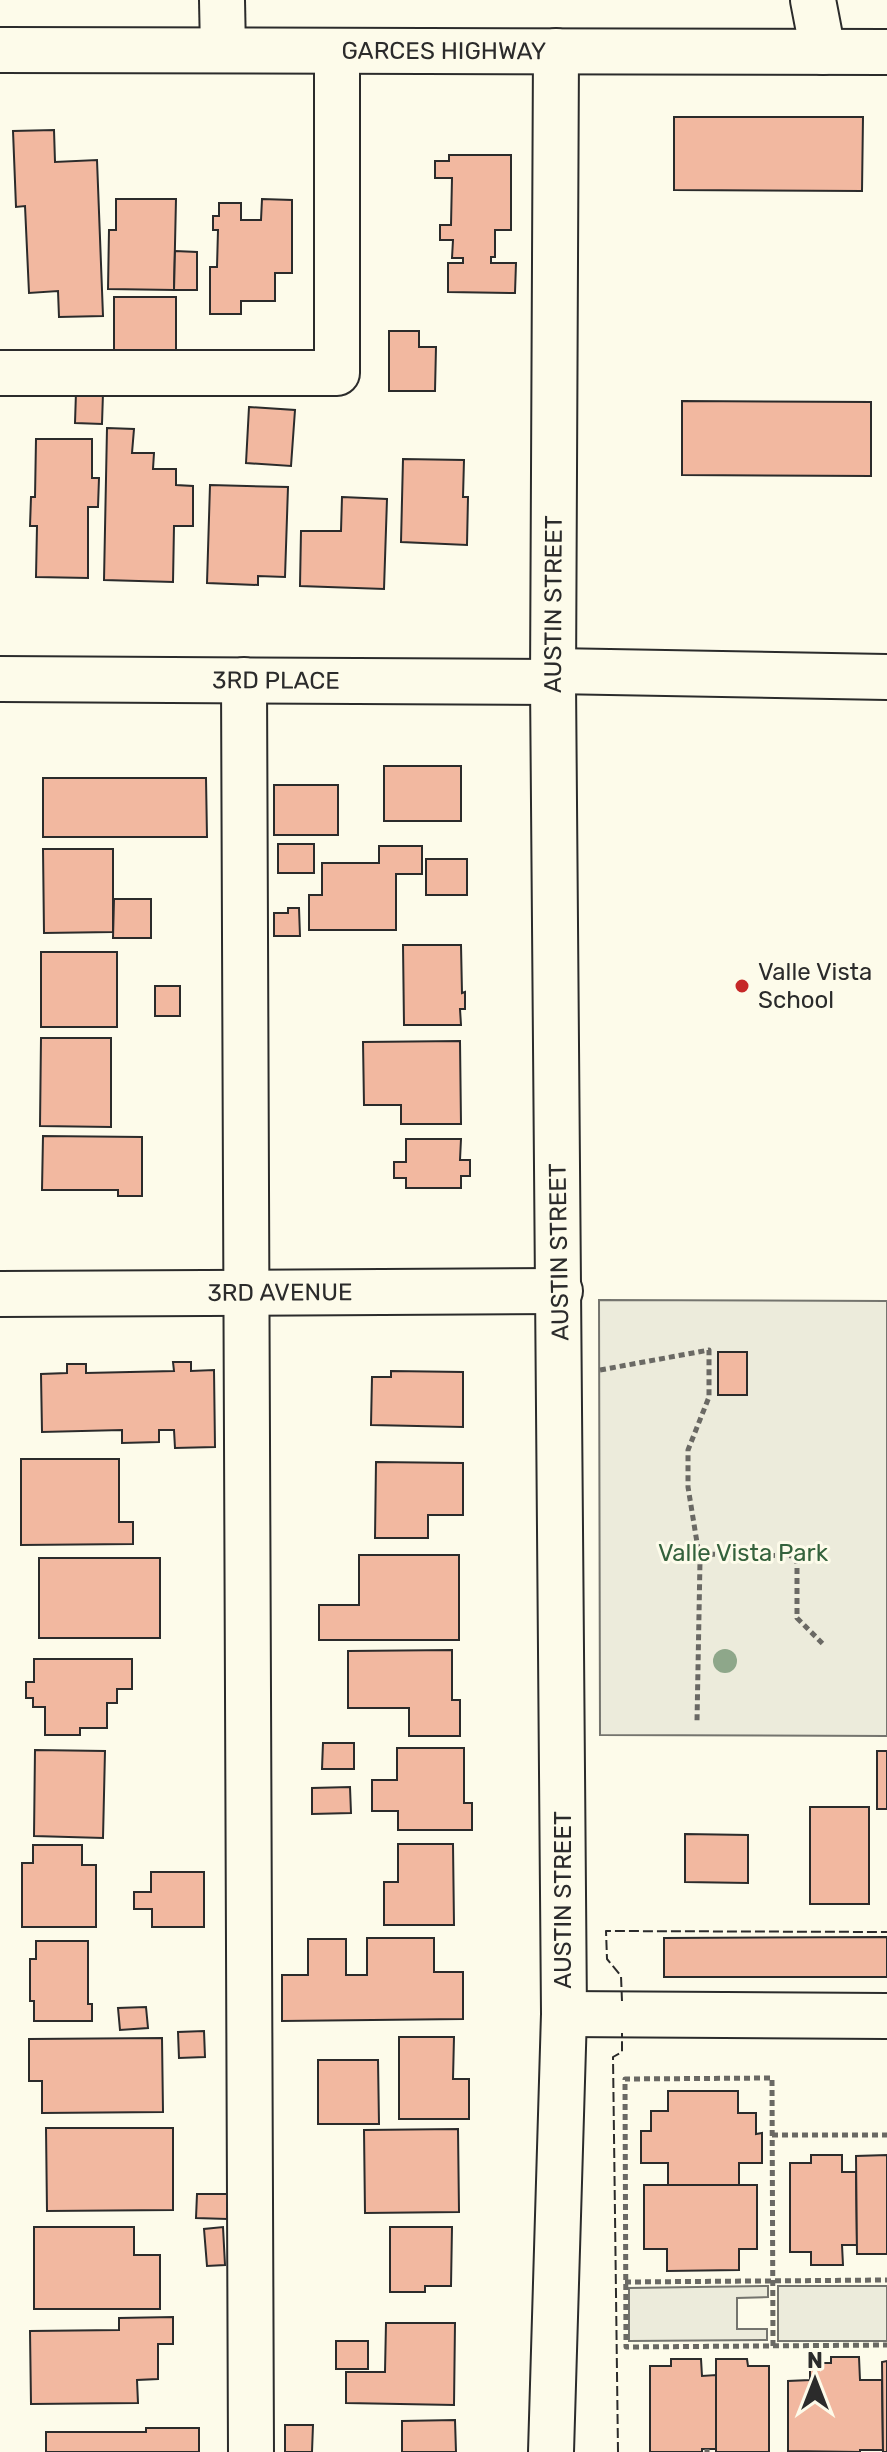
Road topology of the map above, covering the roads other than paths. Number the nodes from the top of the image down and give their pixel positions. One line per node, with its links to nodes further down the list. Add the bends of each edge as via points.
1 (222, 0): 4 (street)
2 (813, 0): 7 (street)
3 (0, 50): 4 (street, GARCES HIGHWAY)
4 (223, 50): 5 (street, GARCES HIGHWAY)
5 (337, 51): 6 (street, GARCES HIGHWAY); 9 (street, via 337,373)
6 (556, 51): 7 (street, GARCES HIGHWAY); 10 (street, AUSTIN STREET)
7 (823, 52): 8 (street, GARCES HIGHWAY)
8 (887, 52)
9 (0, 373)
10 (553, 676): 11 (street, 3RD PLACE); 13 (street, 3RD PLACE); 14 (street, AUSTIN STREET)
11 (887, 677)
12 (0, 679): 13 (street, 3RD PLACE)
13 (244, 680): 15 (street)
14 (560, 1291): 15 (street, 3RD AVENUE); 17 (street, AUSTIN STREET)
15 (246, 1292): 16 (street, 3RD AVENUE); 19 (street)
16 (0, 1294)
17 (564, 2014): 18 (street); 20 (street, AUSTIN STREET)
18 (887, 2016)
19 (251, 2452)
20 (551, 2452)

